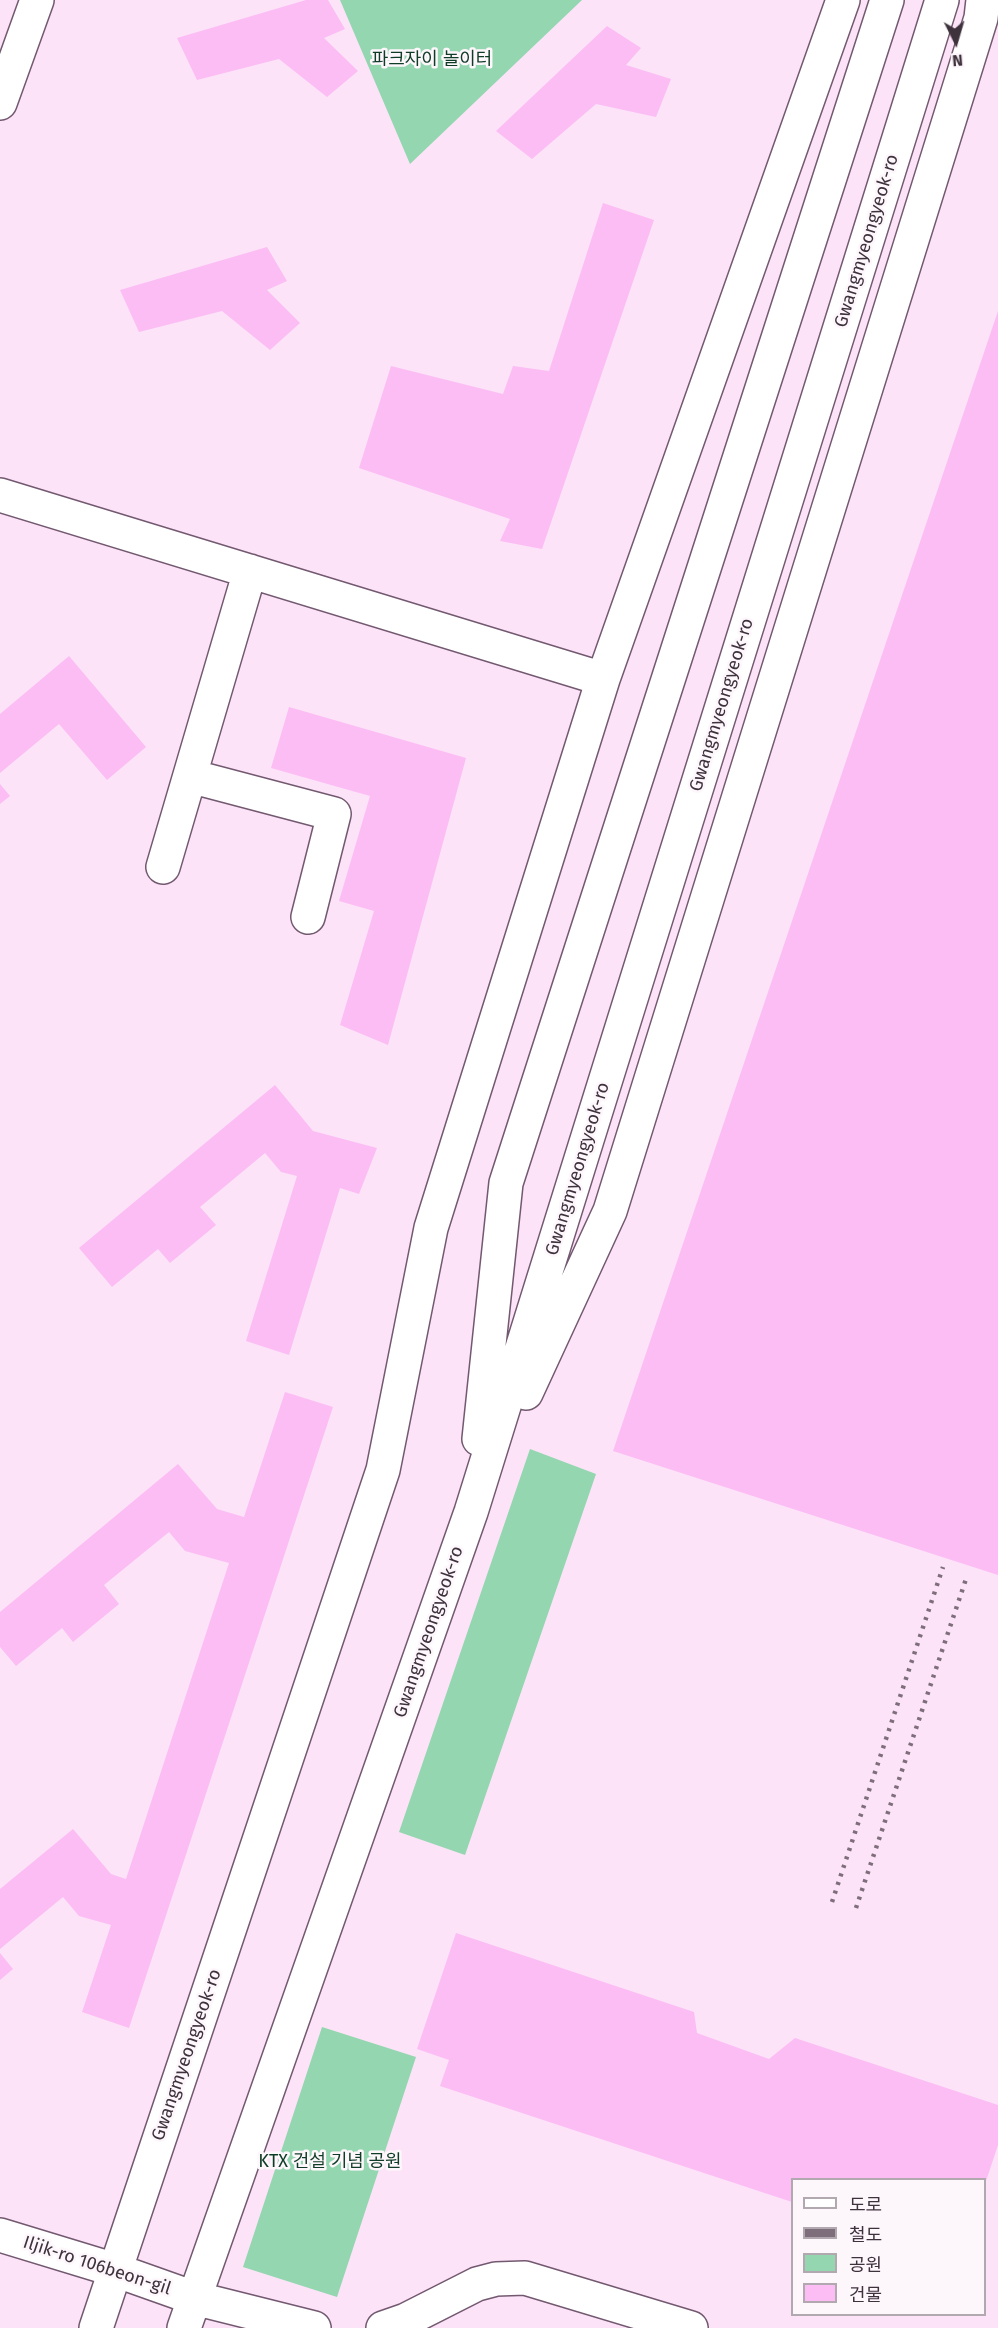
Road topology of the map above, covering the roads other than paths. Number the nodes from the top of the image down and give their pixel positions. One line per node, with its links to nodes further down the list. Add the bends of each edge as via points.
1 (37, 0): 6 (street)
2 (843, 0): 9 (street, Gwangmyeongyeok-ro)
3 (887, 0): 13 (street, via 506,1183)
4 (942, 0): 13 (street, Gwangmyeongyeok-ro)
5 (983, 0): 13 (street, via 981,18 610,1210)
6 (0, 103)
7 (0, 495): 8 (street)
8 (250, 571): 9 (street); 10 (street)
9 (603, 679): 15 (street, Gwangmyeongyeok-ro, via 431,1228 383,1470)
10 (190, 776): 11 (street); 12 (street, via 334,814)
11 (163, 867)
12 (308, 917)
13 (471, 1512): 16 (street, Gwangmyeongyeok-ro)
14 (0, 2235): 15 (street, Iljik-ro 106beon-gil)
15 (115, 2270): 16 (street, Iljik-ro 106beon-gil); 17 (street, Gwangmyeongyeok-ro)
16 (189, 2313): 18 (street, Iljik-ro 106beon-gil)
17 (96, 2328)
18 (314, 2328)
19 (383, 2328): 20 (street, via 477,2284 525,2278)
20 (691, 2328)

